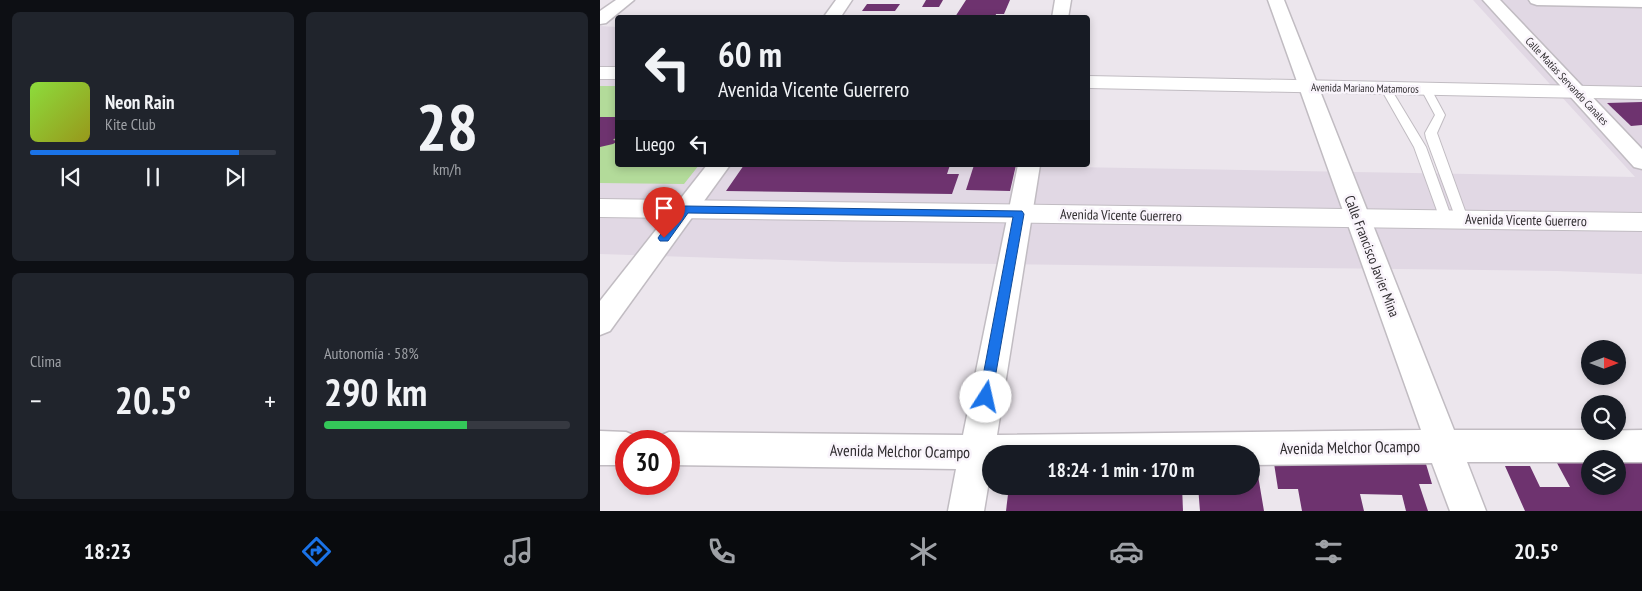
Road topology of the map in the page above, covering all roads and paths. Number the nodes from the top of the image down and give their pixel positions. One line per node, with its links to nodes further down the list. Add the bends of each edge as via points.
1 (626, 0): 10 (street)
2 (844, 0): 8 (street)
3 (1063, 0): 9 (street)
4 (1276, 0): 14 (street, Calle Francisco Javier Mina)
5 (1491, 0): 17 (street, Calle Matías Servando Canales)
6 (1537, 0): 7 (street)
7 (1642, 2)
8 (833, 15)
9 (1060, 15)
10 (600, 19)
11 (600, 73): 12 (main road)
12 (615, 73)
13 (1090, 82): 14 (main road, Avenida Mariano Matamoros)
14 (1308, 87): 15 (main road, Avenida Mariano Matamoros); 25 (street, Calle Francisco Javier Mina)
15 (1386, 88): 16 (main road, Avenida Mariano Matamoros); 26 (lane, via 1420,148)
16 (1426, 89): 17 (main road, Avenida Mariano Matamoros); 26 (lane, via 1440,115 1431,134)
17 (1577, 92): 18 (main road, Avenida Mariano Matamoros); 19 (street, Calle Matías Servando Canales)
18 (1642, 93)
19 (1642, 162)
20 (717, 167): 23 (street)
21 (1029, 167): 24 (street)
22 (600, 208): 23 (main road, Avenida Vicente Guerrero)
23 (685, 210): 24 (main road, Avenida Vicente Guerrero); 28 (street)
24 (1018, 214): 25 (main road, Avenida Vicente Guerrero); 34 (street)
25 (1357, 218): 26 (main road, Avenida Vicente Guerrero); 29 (street, Calle Francisco Javier Mina)
26 (1454, 219): 27 (main road, Avenida Vicente Guerrero)
27 (1642, 222)
28 (600, 323)
29 (1444, 446): 30 (street, Avenida Melchor Ocampo); 34 (street, Avenida Melchor Ocampo); 36 (street, Calle Francisco Javier Mina)
30 (1642, 446)
31 (600, 448): 32 (street)
32 (615, 449)
33 (680, 449): 34 (street, Avenida Melchor Ocampo)
34 (976, 452): 35 (street)
35 (966, 511)
36 (1468, 511)

